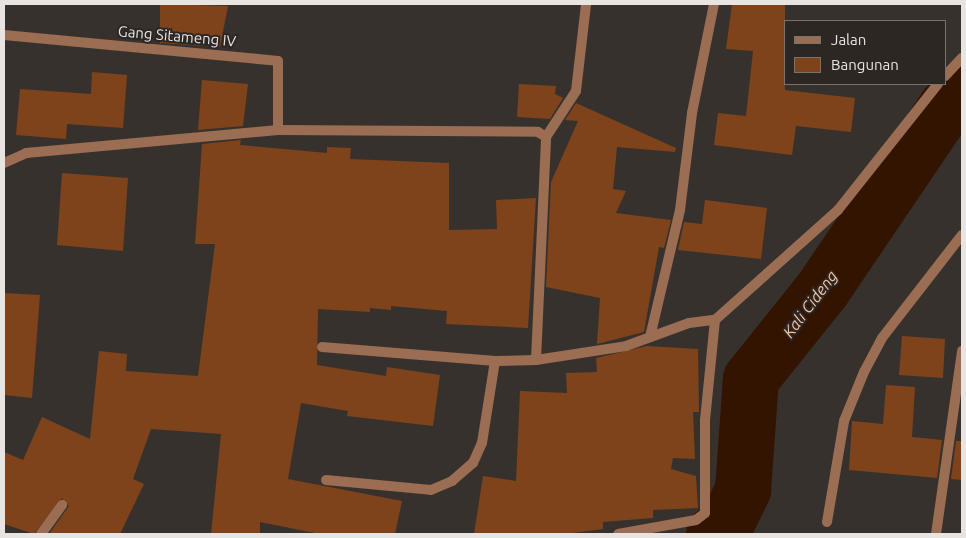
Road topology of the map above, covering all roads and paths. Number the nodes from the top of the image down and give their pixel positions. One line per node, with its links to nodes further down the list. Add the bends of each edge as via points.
1 (586, 4): 8 (street, via 576,91)
2 (714, 4): 12 (street, via 692,113 680,210)
3 (4, 35): 7 (street, Gang Sitameng IV, via 278,61)
4 (962, 58): 5 (street)
5 (946, 75)
6 (937, 85): 11 (street, via 838,210)
7 (278, 130): 8 (street, via 538,132); 9 (street, via 26,153)
8 (546, 137): 15 (street)
9 (4, 163)
10 (962, 235): 19 (street, via 882,338 864,372 844,421)
11 (715, 320): 12 (street); 21 (street, via 706,420 705,513 696,520)
12 (650, 337): 15 (street, via 626,346)
13 (322, 347): 16 (street)
14 (962, 350): 22 (street)
15 (536, 360): 16 (street)
16 (495, 361): 17 (street, via 482,443 473,463 452,481 431,490)
17 (326, 480)
18 (62, 505): 20 (street)
19 (827, 522)
20 (41, 534)
21 (618, 534)
22 (936, 534)

